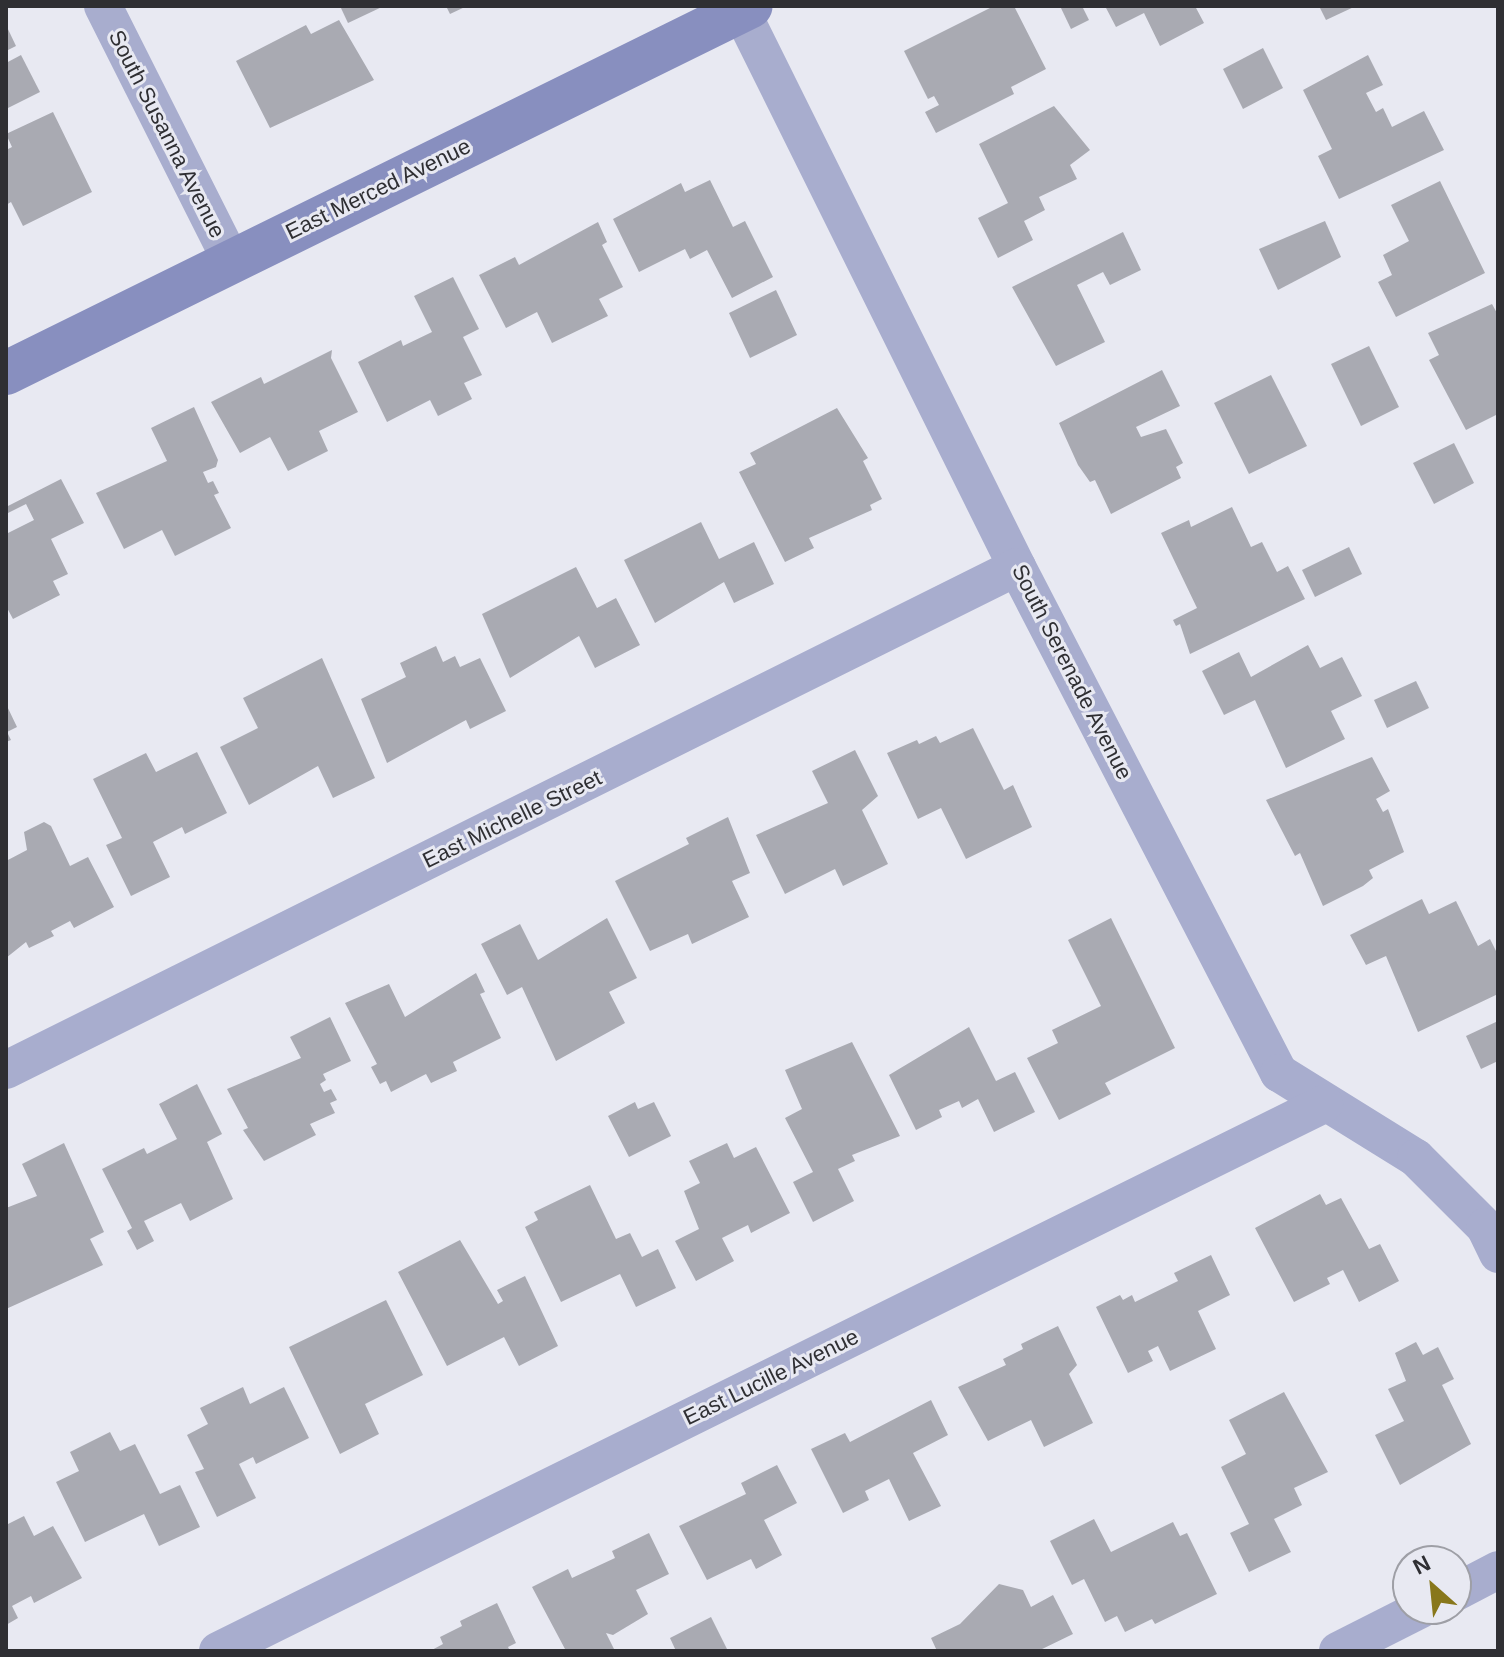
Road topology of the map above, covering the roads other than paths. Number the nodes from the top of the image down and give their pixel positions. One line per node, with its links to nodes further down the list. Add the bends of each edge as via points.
1 (103, 6): 3 (street, South Susanna Avenue)
2 (746, 8): 3 (street, East Merced Avenue); 5 (street, South Serenade Avenue)
3 (231, 261): 4 (street, East Merced Avenue)
4 (6, 373)
5 (1017, 567): 6 (street, East Michelle Street); 7 (street, South Serenade Avenue, via 1279,1073)
6 (6, 1070)
7 (1324, 1104): 8 (street, South Serenade Avenue, via 1416,1158 1485,1227); 12 (street, East Lucille Avenue)
8 (1498, 1254)
9 (1498, 1570): 10 (street)
10 (1472, 1584)
11 (1392, 1624): 13 (street)
12 (218, 1651)
13 (1338, 1651)

